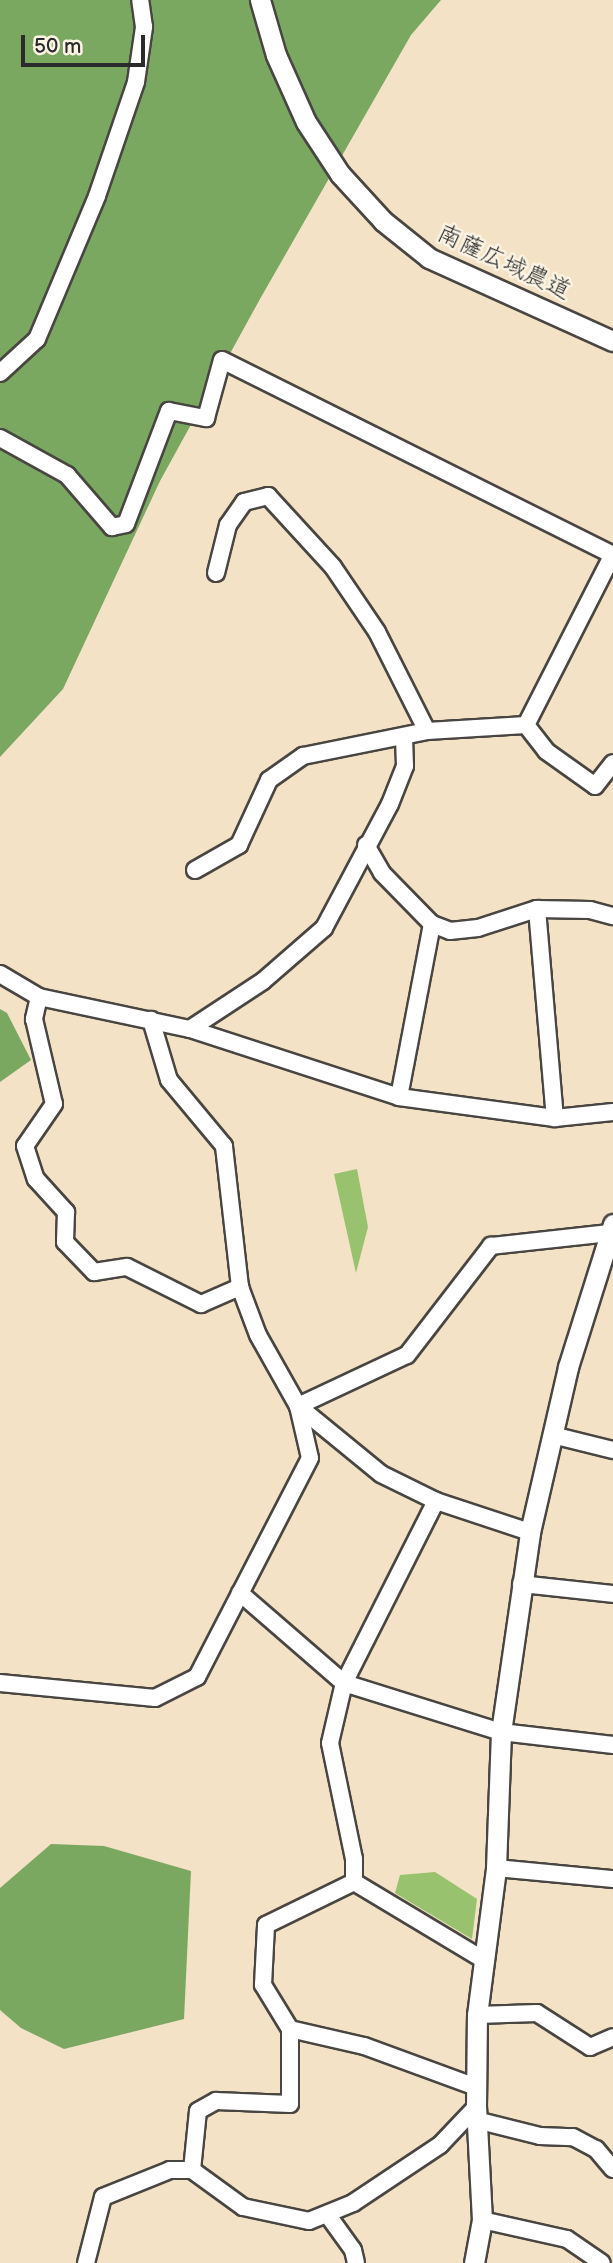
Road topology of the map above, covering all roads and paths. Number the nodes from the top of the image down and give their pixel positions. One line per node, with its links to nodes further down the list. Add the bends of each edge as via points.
1 (140, 0): 4 (street, via 144,27 136,82 97,196 37,339)
2 (260, 0): 3 (street, 南薩広域農道, via 276,55 306,122 340,174 383,221 429,258)
3 (613, 341)
4 (0, 373)
5 (0, 438): 6 (street, via 67,475 112,527 126,524 169,411 206,418 222,360)
6 (613, 555): 8 (street)
7 (216, 573): 9 (street, via 228,525 244,502 268,496 333,568 370,621)
8 (526, 725): 9 (street); 11 (street, via 546,751 595,786)
9 (427, 731): 10 (street)
10 (404, 738): 12 (street, via 405,766); 13 (street, via 303,756 270,780 239,845)
11 (613, 763)
12 (366, 845): 16 (street, via 382,873); 20 (street, via 324,928 263,981)
13 (195, 870)
14 (537, 909): 15 (street, via 590,909); 16 (street, via 478,928 450,931); 23 (street)
15 (613, 916)
16 (432, 924): 21 (street)
17 (0, 974): 18 (street)
18 (39, 997): 19 (street); 25 (street, via 34,1019 54,1104 25,1146 36,1179 65,1212 65,1241 94,1272 127,1267 201,1304)
19 (151, 1020): 20 (street); 25 (street, via 169,1080 224,1146)
20 (190, 1029): 21 (street)
21 (399, 1097): 23 (street)
22 (613, 1111): 23 (street)
23 (555, 1118)
24 (611, 1229): 26 (street, via 491,1246 407,1355); 27 (street)
25 (240, 1287): 26 (street, via 258,1335)
26 (298, 1406): 29 (street, via 381,1475); 32 (street, via 310,1458)
27 (552, 1435): 28 (street); 30 (street)
28 (613, 1450)
29 (436, 1501): 30 (street); 35 (street)
30 (530, 1532): 31 (street)
31 (521, 1584): 33 (street); 36 (street)
32 (240, 1593): 34 (street, via 197,1677 155,1698); 35 (street)
33 (613, 1594)
34 (0, 1683)
35 (344, 1683): 36 (street); 40 (street, via 330,1742 354,1858)
36 (501, 1732): 37 (street); 38 (street)
37 (613, 1745)
38 (496, 1868): 39 (street); 41 (street)
39 (613, 1879)
40 (354, 1882): 41 (street); 43 (street, via 266,1925 263,1985)
41 (484, 1960): 42 (street)
42 (477, 2015): 44 (street, via 537,2013 590,2047); 45 (street)
43 (290, 2029): 45 (street, via 364,2046); 47 (street, via 290,2104 216,2101 198,2111)
44 (613, 2037)
45 (476, 2087): 46 (street)
46 (476, 2114): 48 (street, via 540,2136 573,2137 596,2149); 49 (street, via 440,2145 353,2203); 50 (street)
47 (192, 2169): 49 (street, via 243,2207 309,2221); 51 (street, via 170,2170 103,2197)
48 (613, 2169)
49 (327, 2214): 52 (street, via 353,2250)
50 (482, 2220): 53 (street); 54 (street, via 567,2239)
51 (86, 2263)
52 (356, 2263)
53 (474, 2263)
54 (602, 2263)

